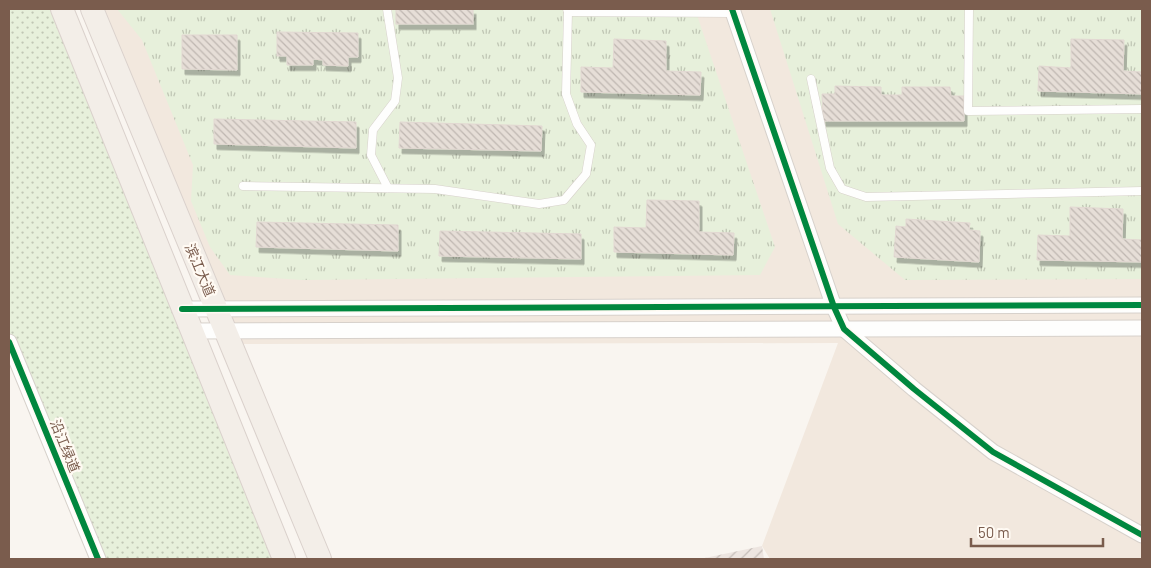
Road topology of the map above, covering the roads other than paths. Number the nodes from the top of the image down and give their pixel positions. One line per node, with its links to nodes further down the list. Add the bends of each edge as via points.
1 (62, 9): 14 (main road)
2 (92, 9): 15 (main road, 滨江大道)
3 (387, 9): 10 (lane, via 398,78 395,102 373,130 371,155)
4 (969, 9): 8 (lane, via 968,111)
5 (568, 10): 6 (lane); 10 (lane, via 566,94 577,124 591,145 586,174 564,200 539,204 435,189)
6 (733, 11): 12 (street)
7 (812, 79): 11 (lane, via 830,168 842,189 866,197)
8 (1142, 110)
9 (243, 186): 10 (lane)
10 (388, 188)
11 (1142, 191)
12 (834, 306): 13 (street); 15 (street); 17 (street)
13 (1142, 306)
14 (182, 309): 15 (street); 18 (main road)
15 (216, 310): 19 (main road, 滨江大道)
16 (1142, 328): 17 (street)
17 (844, 329): 19 (street); 21 (street, via 993,452)
18 (191, 331): 19 (street); 23 (main road)
19 (226, 332): 24 (main road, 滨江大道)
20 (9, 342): 22 (street, 沿江绿道)
21 (1142, 535)
22 (98, 559)
23 (284, 559)
24 (320, 559)

